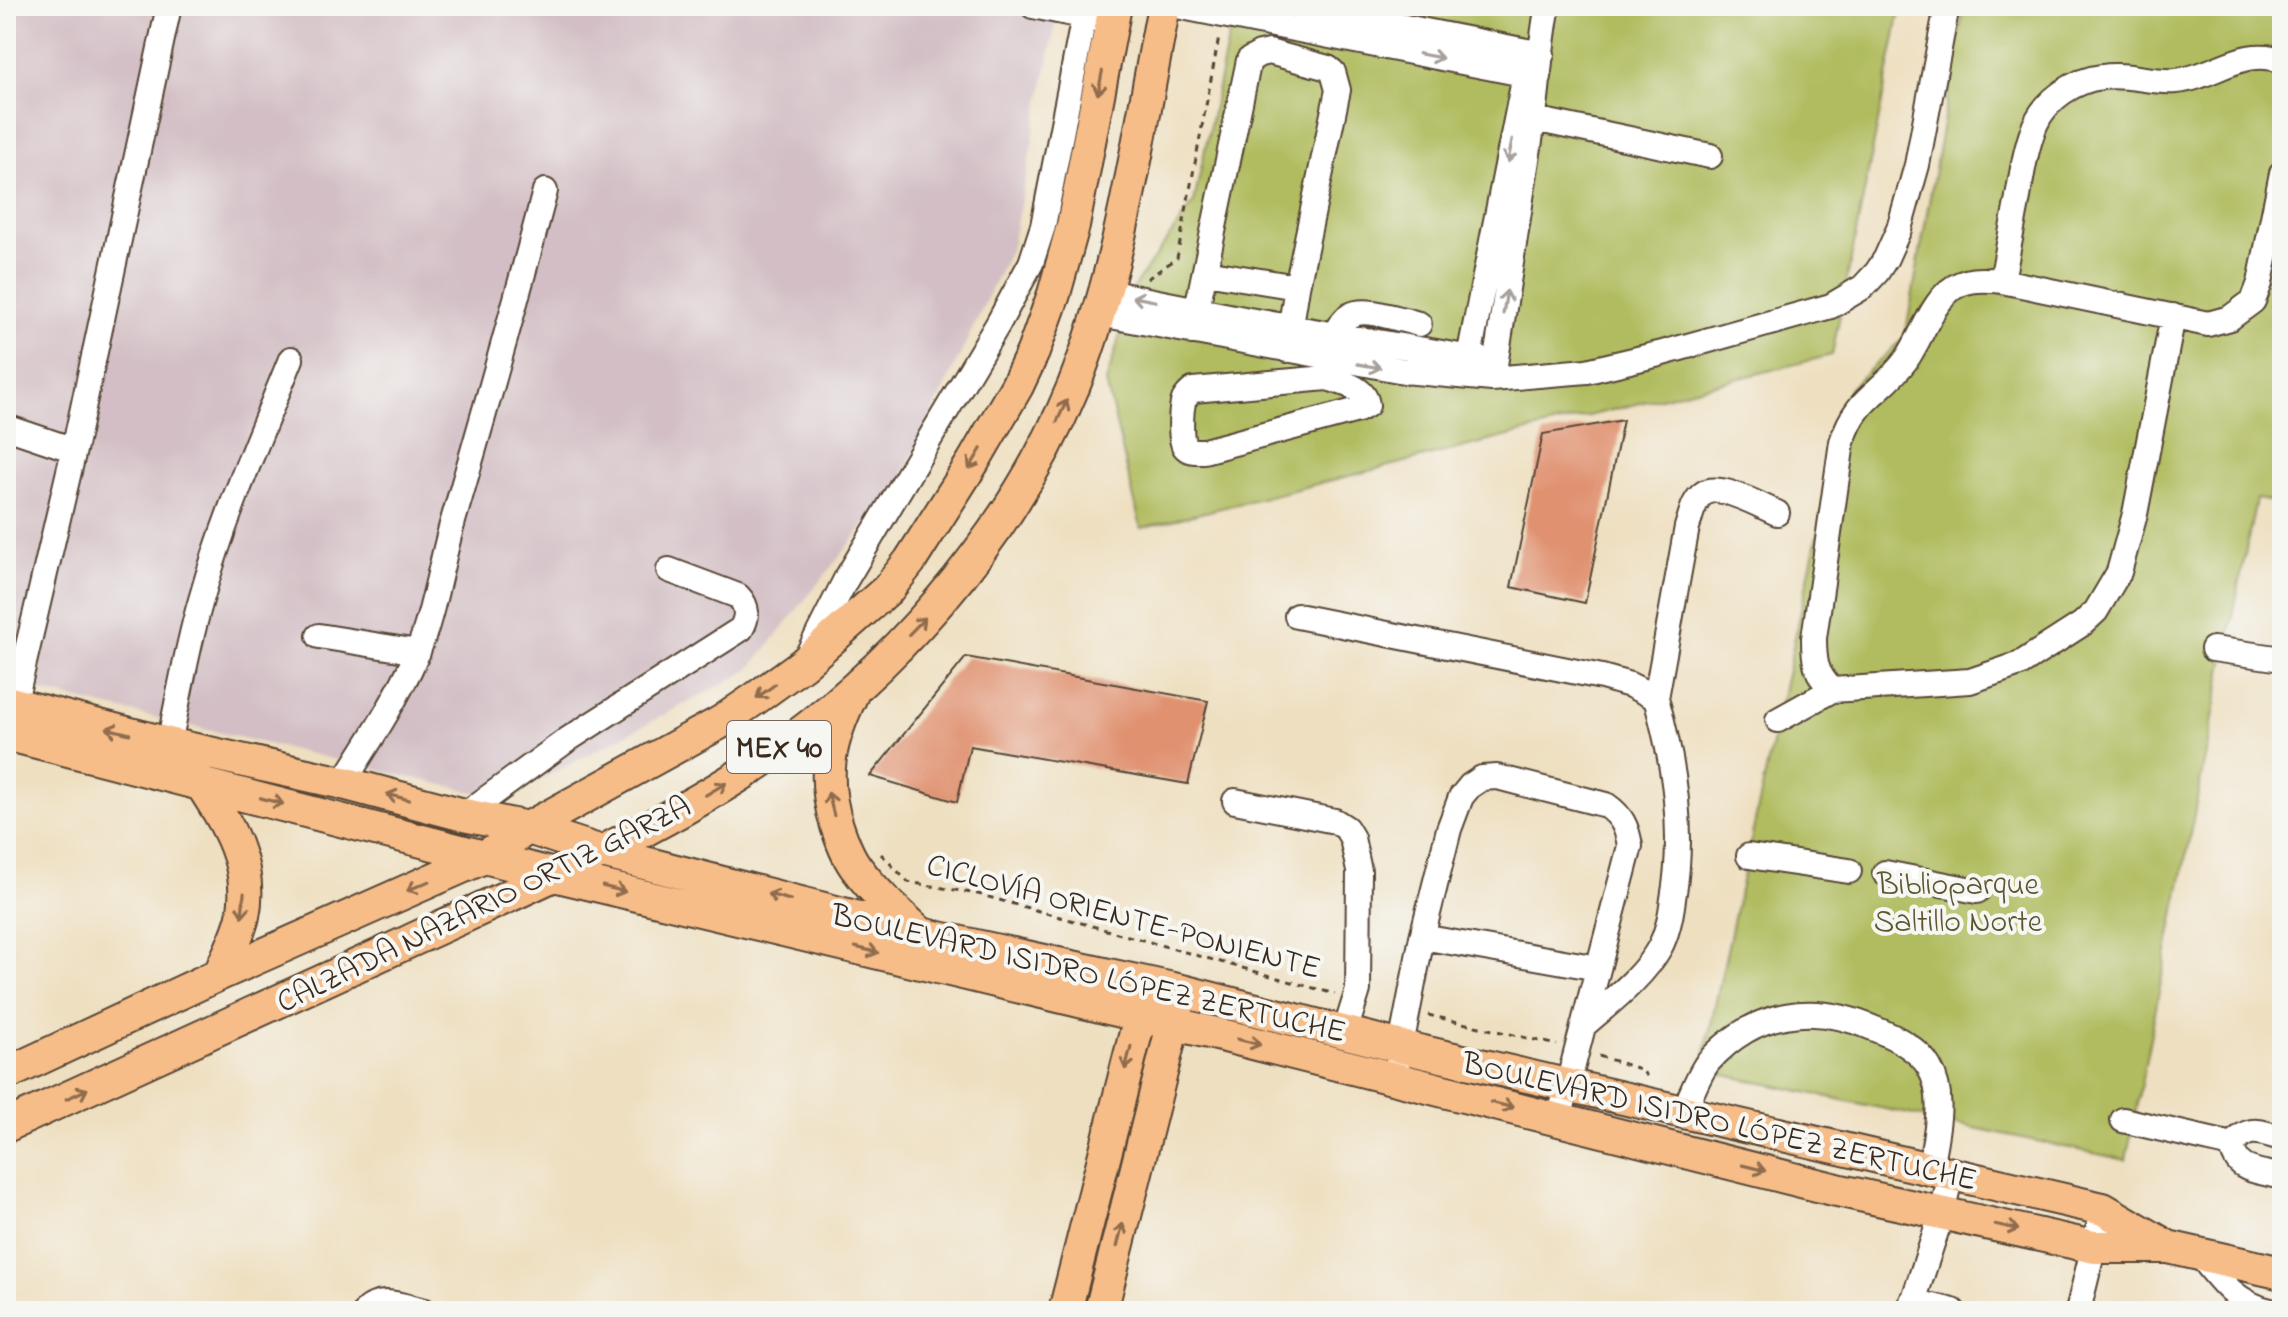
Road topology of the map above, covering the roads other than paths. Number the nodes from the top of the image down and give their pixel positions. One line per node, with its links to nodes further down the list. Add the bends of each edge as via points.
1 (169, 6): 32 (street)
2 (1033, 6): 7 (street)
3 (1164, 6): 20 (main road, CALZADA NAZARIO ORTIZ GARZA / MEX 40)
4 (1177, 6): 8 (street, via 1224,16)
5 (1548, 6): 11 (street)
6 (1947, 6): 29 (street, via 1908,200 1886,258 1863,287 1831,306 1587,371)
7 (1099, 13): 40 (street, via 1031,263 845,581); 40 (main road, CALZADA NAZARIO ORTIZ GARZA / MEX 40, one-way to 40, via 1073,226 1033,352 973,462 910,561 888,589)
8 (1253, 13): 9 (street)
9 (1301, 15): 10 (street); 11 (street, via 1390,37)
10 (1296, 58): 17 (street, via 1265,52 1249,60); 19 (street, via 1333,72 1338,90)
11 (1536, 59): 13 (street); 28 (street, one-way to 28)
12 (2282, 61): 18 (street, via 2253,56 2176,81 2101,77 2077,83 2056,97 2035,123)
13 (1534, 119): 14 (street); 29 (street, one-way to 13)
14 (1710, 156)
15 (2282, 173): 21 (street, via 2253,301 2220,322)
16 (545, 191): 38 (street)
17 (1205, 272): 19 (street); 22 (street)
18 (2002, 281): 21 (street); 42 (street, via 1979,279 1948,292 1904,362 1863,401 1848,424 1838,458 1814,638 1814,663)
19 (1297, 287): 25 (street)
20 (1110, 300): 22 (street); 41 (main road, CALZADA NAZARIO ORTIZ GARZA / MEX 40, one-way to 20, via 929,614 1007,508 1056,424)
21 (2173, 316): 42 (street, via 2135,514 2119,572 2096,611 2020,664 1970,681)
22 (1195, 321): 24 (street)
23 (1419, 324): 26 (street, via 1358,311 1346,316)
24 (1250, 332): 25 (street); 30 (street)
25 (1289, 338): 26 (street)
26 (1331, 357): 28 (street); 30 (street); 30 (street, via 1367,405 1204,451 1184,447 1182,407 1190,393 1202,387)
27 (291, 359): 46 (street, via 212,564)
28 (1466, 369): 29 (street)
29 (1494, 371)
30 (1252, 383)
31 (6, 427): 32 (street)
32 (74, 450): 44 (street)
33 (1777, 513): 43 (street, via 1720,490 1705,492 1693,507)
34 (669, 570): 50 (street, via 738,596 747,611 741,629 567,740)
35 (1297, 616): 43 (street, via 1602,677)
36 (319, 636): 38 (street)
37 (2213, 649): 39 (street)
38 (418, 652): 48 (street)
39 (2282, 659)
40 (803, 664): 51 (main road, CALZADA NAZARIO ORTIZ GARZA / MEX 40, one-way to 51, via 721,722)
41 (858, 683): 52 (main road, CALZADA NAZARIO ORTIZ GARZA / MEX 40, one-way to 41, via 751,768); 59 (main road, one-way to 41, via 856,869 829,800 831,747)
42 (1832, 690): 45 (street)
43 (1656, 698): 68 (street, via 1673,763 1678,821 1670,922 1641,972)
44 (9, 719): 46 (main road, BOULEVARD ISIDRO LÓPEZ ZERTUCHE, one-way to 44); 47 (main road, BOULEVARD ISIDRO LÓPEZ ZERTUCHE)
45 (1778, 720)
46 (169, 744): 48 (main road, BOULEVARD ISIDRO LÓPEZ ZERTUCHE)
47 (200, 782): 54 (main road, BOULEVARD ISIDRO LÓPEZ ZERTUCHE, one-way to 54); 62 (main road, one-way to 62, via 235,840 245,885 243,916)
48 (343, 783): 50 (main road, BOULEVARD ISIDRO LÓPEZ ZERTUCHE, one-way to 48)
49 (1235, 801): 67 (street, via 1335,821 1352,838 1359,871 1358,990)
50 (464, 815): 51 (main road, BOULEVARD ISIDRO LÓPEZ ZERTUCHE)
51 (528, 828): 52 (main road, BOULEVARD ISIDRO LÓPEZ ZERTUCHE); 54 (main road, CALZADA NAZARIO ORTIZ GARZA / MEX 40)
52 (602, 852): 57 (main road, CALZADA NAZARIO ORTIZ GARZA / MEX 40); 59 (main road, BOULEVARD ISIDRO LÓPEZ ZERTUCHE, one-way to 52)
53 (1749, 856): 55 (street)
54 (484, 857): 57 (main road, BOULEVARD ISIDRO LÓPEZ ZERTUCHE); 62 (main road, CALZADA NAZARIO ORTIZ GARZA / MEX 40, one-way to 62)
55 (1849, 871)
56 (1885, 873): 58 (street)
57 (554, 875): 65 (main road, BOULEVARD ISIDRO LÓPEZ ZERTUCHE, one-way to 65); 76 (main road, CALZADA NAZARIO ORTIZ GARZA / MEX 40, one-way to 57)
58 (1977, 891)
59 (921, 934): 63 (main road, BOULEVARD ISIDRO LÓPEZ ZERTUCHE)
60 (1422, 937): 61 (street); 61 (street, via 1461,797 1482,778 1497,777 1606,805 1628,830 1630,846); 69 (street)
61 (1598, 968): 68 (street)
62 (220, 974): 70 (main road, CALZADA NAZARIO ORTIZ GARZA / MEX 40)
63 (1149, 983): 64 (main road, BOULEVARD ISIDRO LÓPEZ ZERTUCHE); 65 (main road)
64 (1182, 991): 66 (main road); 67 (main road, BOULEVARD ISIDRO LÓPEZ ZERTUCHE)
65 (1139, 1016): 66 (main road, BOULEVARD ISIDRO LÓPEZ ZERTUCHE); 90 (main road, one-way to 90)
66 (1173, 1025): 71 (main road, BOULEVARD ISIDRO LÓPEZ ZERTUCHE, one-way to 71); 91 (main road, one-way to 66)
67 (1345, 1032): 69 (main road, BOULEVARD ISIDRO LÓPEZ ZERTUCHE)
68 (1580, 1038): 72 (street)
69 (1402, 1047): 71 (street); 72 (main road, BOULEVARD ISIDRO LÓPEZ ZERTUCHE)
70 (6, 1074)
71 (1393, 1079): 74 (main road, BOULEVARD ISIDRO LÓPEZ ZERTUCHE, one-way to 74)
72 (1568, 1083): 73 (main road, BOULEVARD ISIDRO LÓPEZ ZERTUCHE); 74 (street)
73 (1684, 1110): 79 (main road, BOULEVARD ISIDRO LÓPEZ ZERTUCHE); 79 (street, via 1707,1063 1771,1017 1820,1014 1857,1020 1903,1041 1929,1066 1939,1099)
74 (1559, 1119): 82 (main road, BOULEVARD ISIDRO LÓPEZ ZERTUCHE, one-way to 82)
75 (2123, 1120): 78 (street)
76 (6, 1126)
77 (2282, 1138): 78 (street, via 2252,1131)
78 (2232, 1145): 80 (street, via 2240,1165)
79 (1941, 1171): 81 (main road, BOULEVARD ISIDRO LÓPEZ ZERTUCHE); 82 (street)
80 (2282, 1177)
81 (2103, 1209): 83 (street); 84 (main road, BOULEVARD ISIDRO LÓPEZ ZERTUCHE)
82 (1942, 1213): 83 (main road, BOULEVARD ISIDRO LÓPEZ ZERTUCHE, one-way to 83); 87 (street)
83 (2094, 1247): 84 (main road, BOULEVARD ISIDRO LÓPEZ ZERTUCHE); 93 (street)
84 (2168, 1247): 85 (main road, BOULEVARD ISIDRO LÓPEZ ZERTUCHE)
85 (2200, 1255): 86 (main road, BOULEVARD ISIDRO LÓPEZ ZERTUCHE); 94 (street, via 2223,1286)
86 (2282, 1273)
87 (1911, 1306): 92 (street)
88 (366, 1311): 89 (street, via 382,1302)
89 (424, 1311)
90 (1065, 1311)
91 (1101, 1311)
92 (1953, 1311)
93 (2078, 1311)
94 (2270, 1311)

